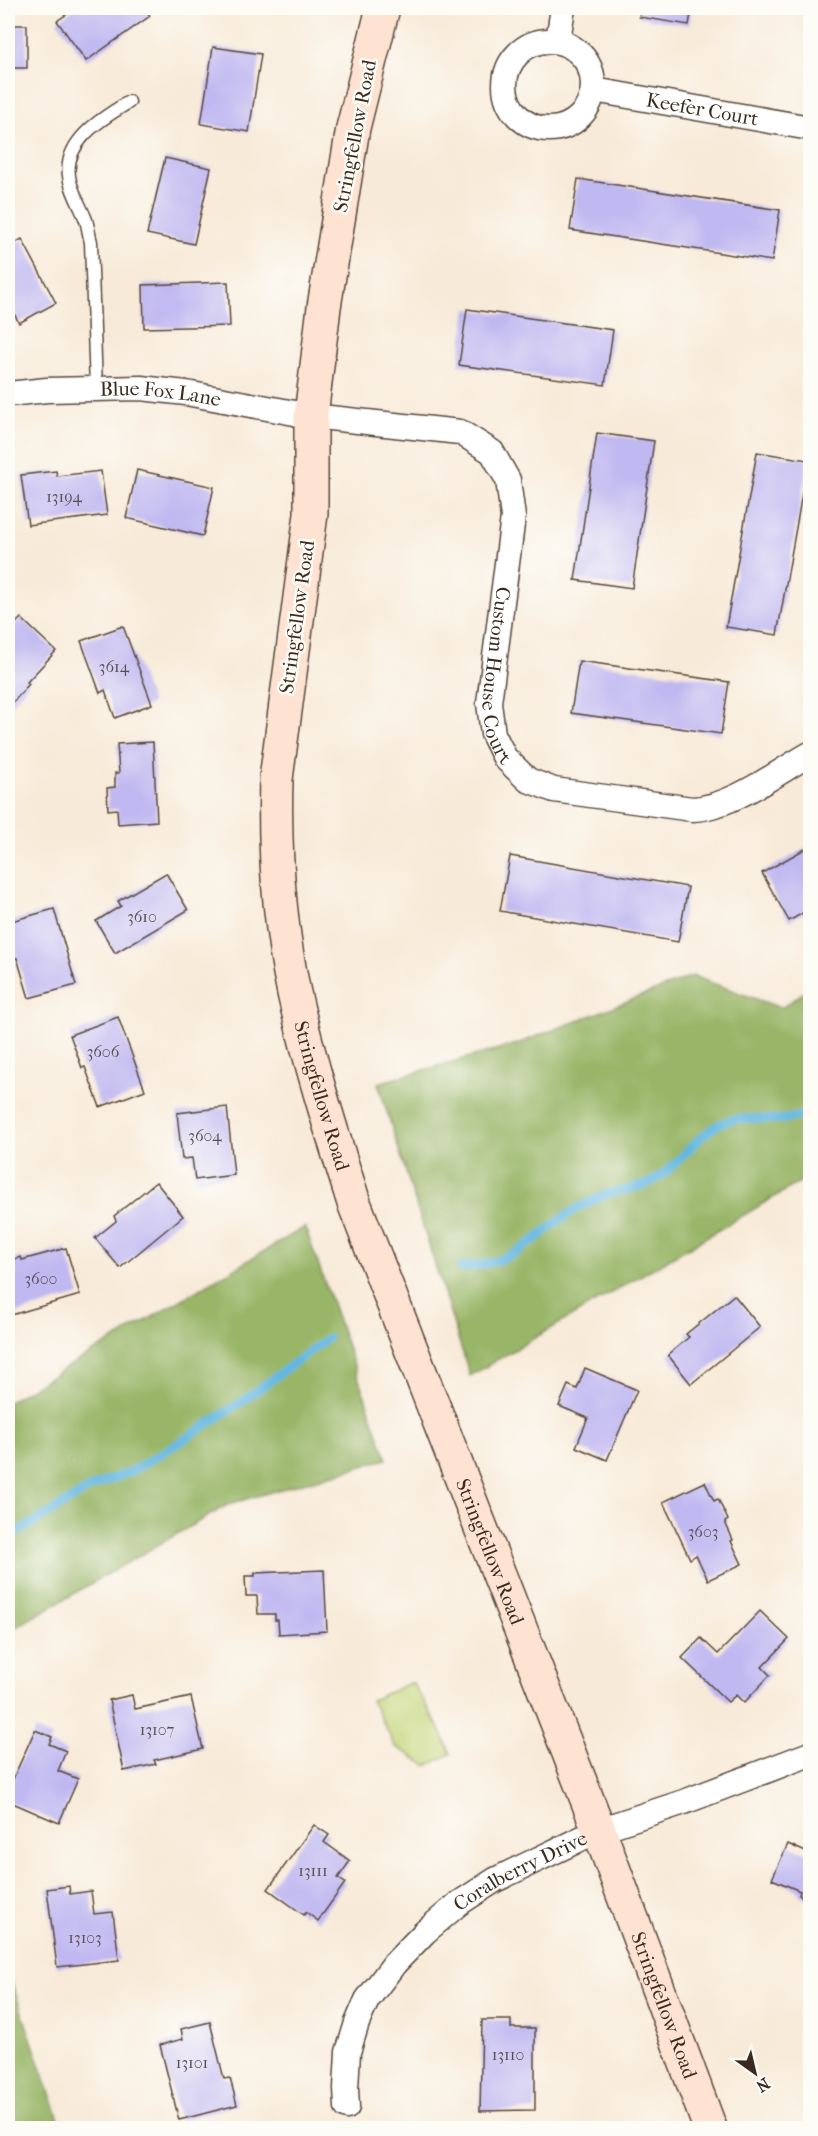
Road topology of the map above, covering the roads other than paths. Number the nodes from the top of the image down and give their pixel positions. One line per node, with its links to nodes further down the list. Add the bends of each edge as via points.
1 (382, 8): 9 (main road, Stringfellow Road, via 353,128)
2 (563, 8): 3 (street)
3 (558, 40): 4 (street, via 578,48 590,67); 4 (street, via 533,43 514,56 505,75 505,96 514,114 530,125 551,128 573,123 587,111)
4 (594, 90): 6 (street, Keefer Court)
5 (129, 102): 7 (lane, via 101,118 82,137 69,163 70,180 91,242)
6 (810, 128)
7 (96, 388): 8 (street, Blue Fox Lane); 9 (street, Blue Fox Lane, via 186,393)
8 (8, 394)
9 (311, 416): 10 (street, Custom House Court, via 460,432 492,452 508,480 513,517 489,703 493,734 505,758 528,780 554,790 706,809 724,803); 12 (main road, Stringfellow Road, via 311,514 276,779 281,909 294,991 324,1110 354,1203)
10 (810, 754)
11 (810, 1754): 12 (street, Coralberry Drive)
12 (599, 1830): 13 (street, Coralberry Drive, via 458,1904 395,1964 367,2000 357,2023 348,2052); 14 (main road, Stringfellow Road)
13 (347, 2107)
14 (710, 2128)

